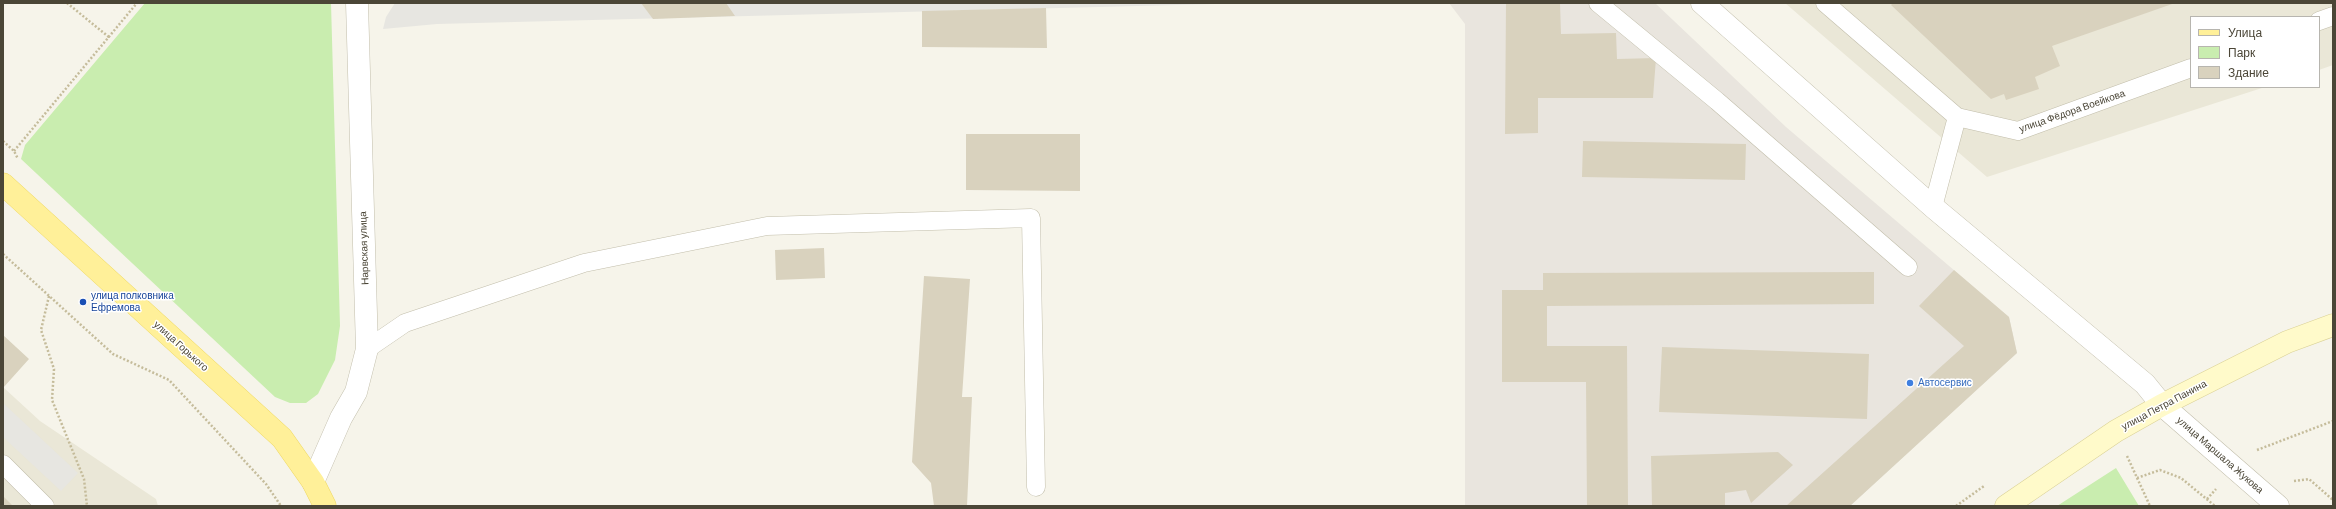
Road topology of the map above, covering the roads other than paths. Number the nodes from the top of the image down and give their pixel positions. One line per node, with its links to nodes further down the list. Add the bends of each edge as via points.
1 (357, 3): 13 (street, Нарвская улица)
2 (1598, 3): 11 (lane, via 1717,101)
3 (1702, 3): 10 (street, улица Маршала Жукова)
4 (1825, 3): 8 (lane, улица Фёдора Воейкова)
5 (2333, 16): 6 (lane)
6 (2320, 21)
7 (2190, 68): 8 (lane, улица Фёдора Воейкова, via 2018,132)
8 (1957, 117): 10 (lane)
9 (3, 184): 16 (main road, улица Горького, via 282,438)
10 (1933, 208): 14 (street, улица Маршала Жукова, via 2145,384)
11 (1908, 268)
12 (2333, 325): 14 (main road, улица Петра Панина, via 2287,342)
13 (367, 349): 16 (street, Нарвская улица, via 356,392 341,418); 17 (lane, via 404,324 584,263 759,227 1031,218)
14 (2162, 405): 20 (main road, улица Петра Панина, via 2116,431); 21 (street, улица Маршала Жукова)
15 (3, 464): 18 (lane)
16 (313, 482): 19 (main road, улица Горького)
17 (1036, 487)
18 (45, 506)
19 (325, 506)
20 (2006, 506)
21 (2278, 506)

